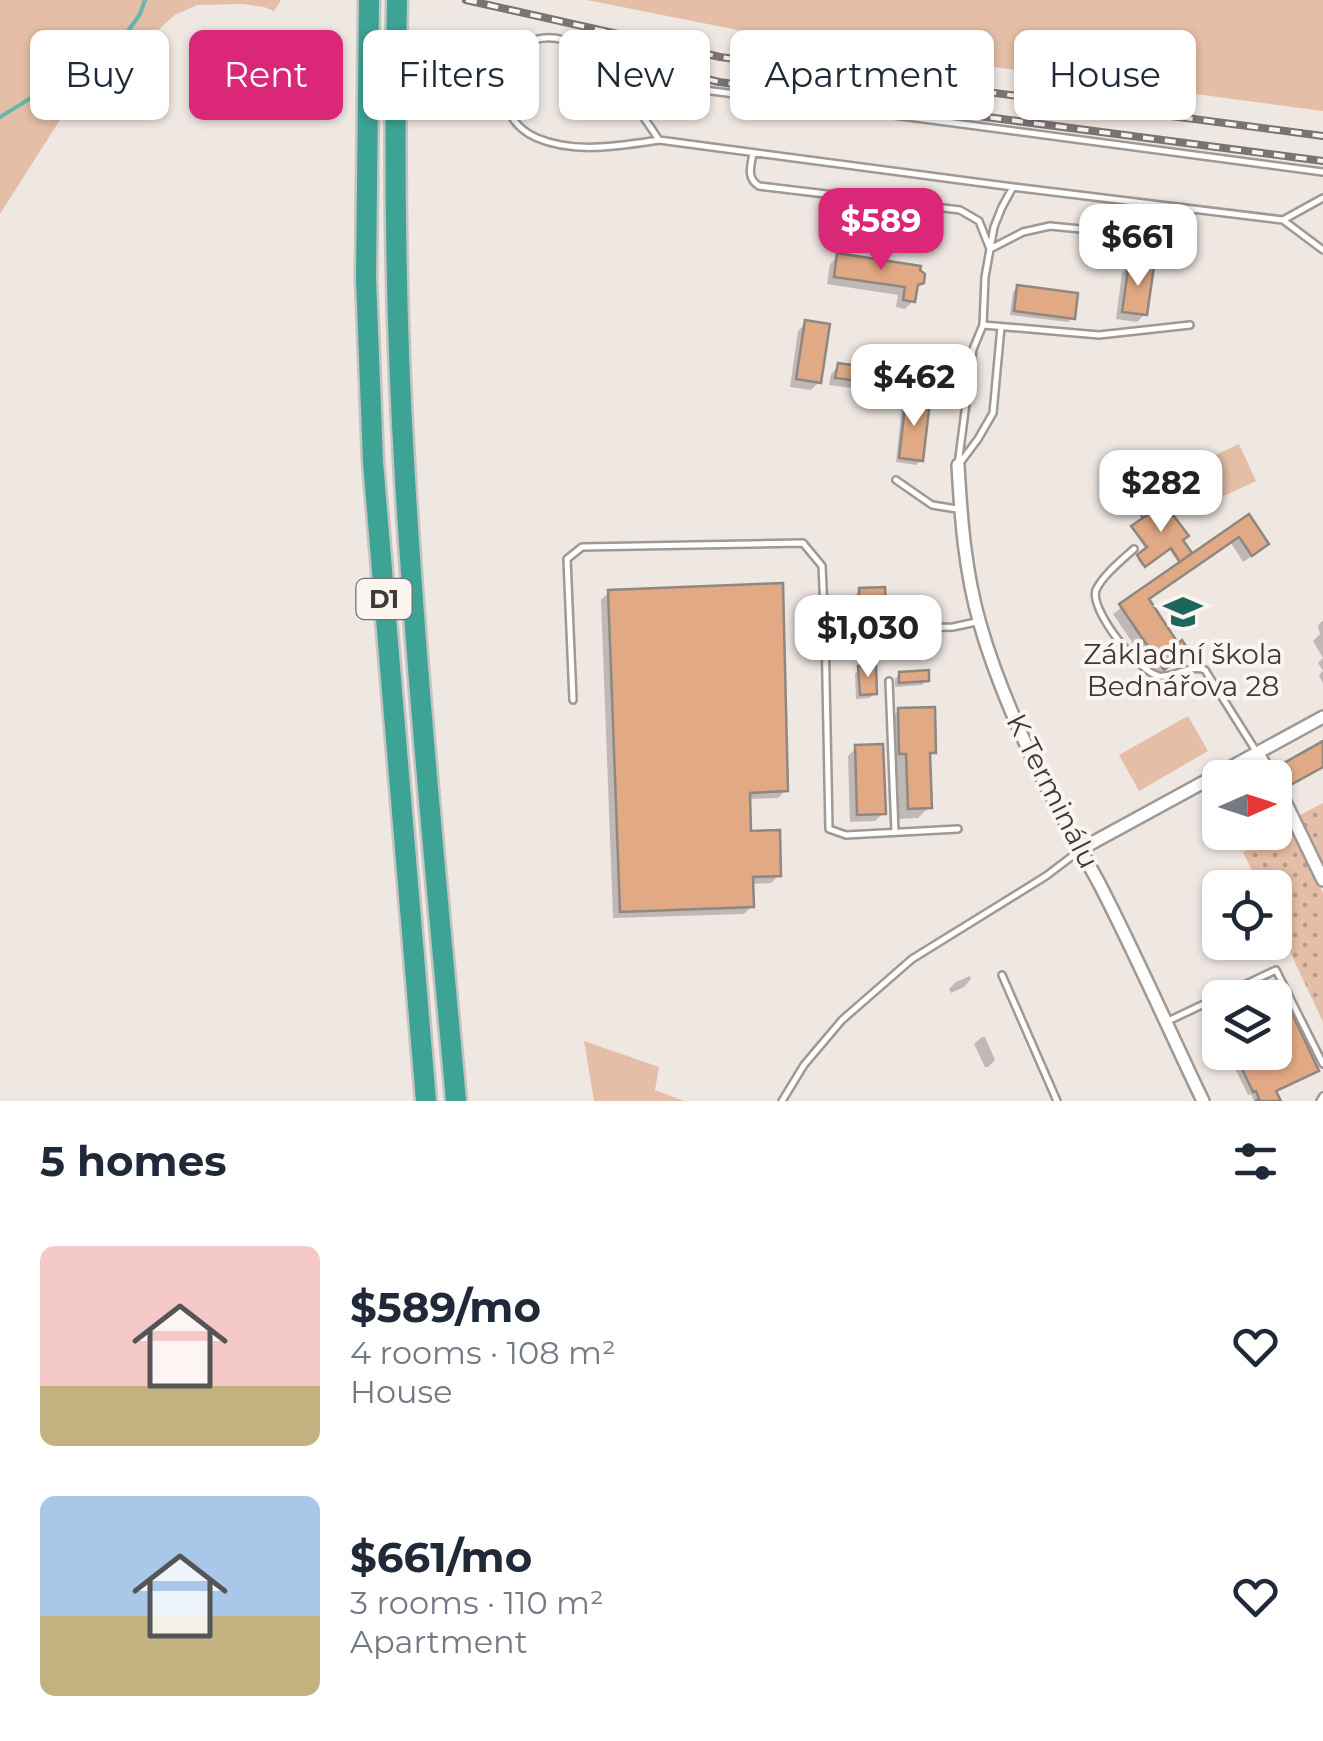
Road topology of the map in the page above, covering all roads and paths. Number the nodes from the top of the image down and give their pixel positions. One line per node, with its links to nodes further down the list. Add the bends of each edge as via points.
1 (369, 0): 37 (highway, D1, via 366,278 373,462)
2 (397, 0): 38 (highway, D1, via 396,271 404,460)
3 (559, 40): 6 (lane, via 530,43 505,68 504,102 516,122 557,143 600,148)
4 (710, 91): 8 (lane)
5 (646, 120): 6 (lane)
6 (658, 140): 7 (lane)
7 (753, 152): 9 (lane); 13 (lane, via 750,176 759,186 960,210 979,221)
8 (1323, 172)
9 (1014, 188): 11 (lane); 13 (lane)
10 (1323, 198): 12 (lane)
11 (1190, 208): 12 (lane); 13 (lane, via 1153,236 1050,226)
12 (1283, 220): 14 (lane)
13 (990, 249): 15 (lane)
14 (1323, 250)
15 (983, 325): 17 (lane); 18 (lane, via 973,349)
16 (1190, 326): 17 (lane, via 1100,335)
17 (1001, 327): 18 (lane, via 993,413)
18 (958, 465): 20 (street, K Terminálu)
19 (896, 480): 20 (lane, via 932,505)
20 (960, 510): 22 (street, K Terminálu)
21 (1134, 549): 27 (lane, via 1097,589 1099,612 1149,673 1206,670)
22 (979, 622): 23 (lane); 32 (street, K Terminálu, via 1038,769)
23 (825, 630): 25 (lane, via 822,566 803,543 582,547 567,559); 31 (lane, via 829,829 846,835)
24 (890, 680): 31 (lane)
25 (573, 700)
26 (1323, 718): 27 (street)
27 (1258, 754): 28 (street); 32 (street)
28 (1262, 760)
29 (1292, 816): 33 (street)
30 (958, 829): 31 (lane)
31 (895, 832)
32 (1081, 849): 35 (street, K Terminálu); 39 (lane, via 912,959 842,1020)
33 (1323, 880)
34 (1002, 976): 40 (lane)
35 (1165, 1022): 36 (lane, via 1276,970); 41 (street, K Terminálu)
36 (1323, 1064)
37 (426, 1101)
38 (456, 1101)
39 (782, 1101)
40 (1057, 1101)
41 (1203, 1101)

